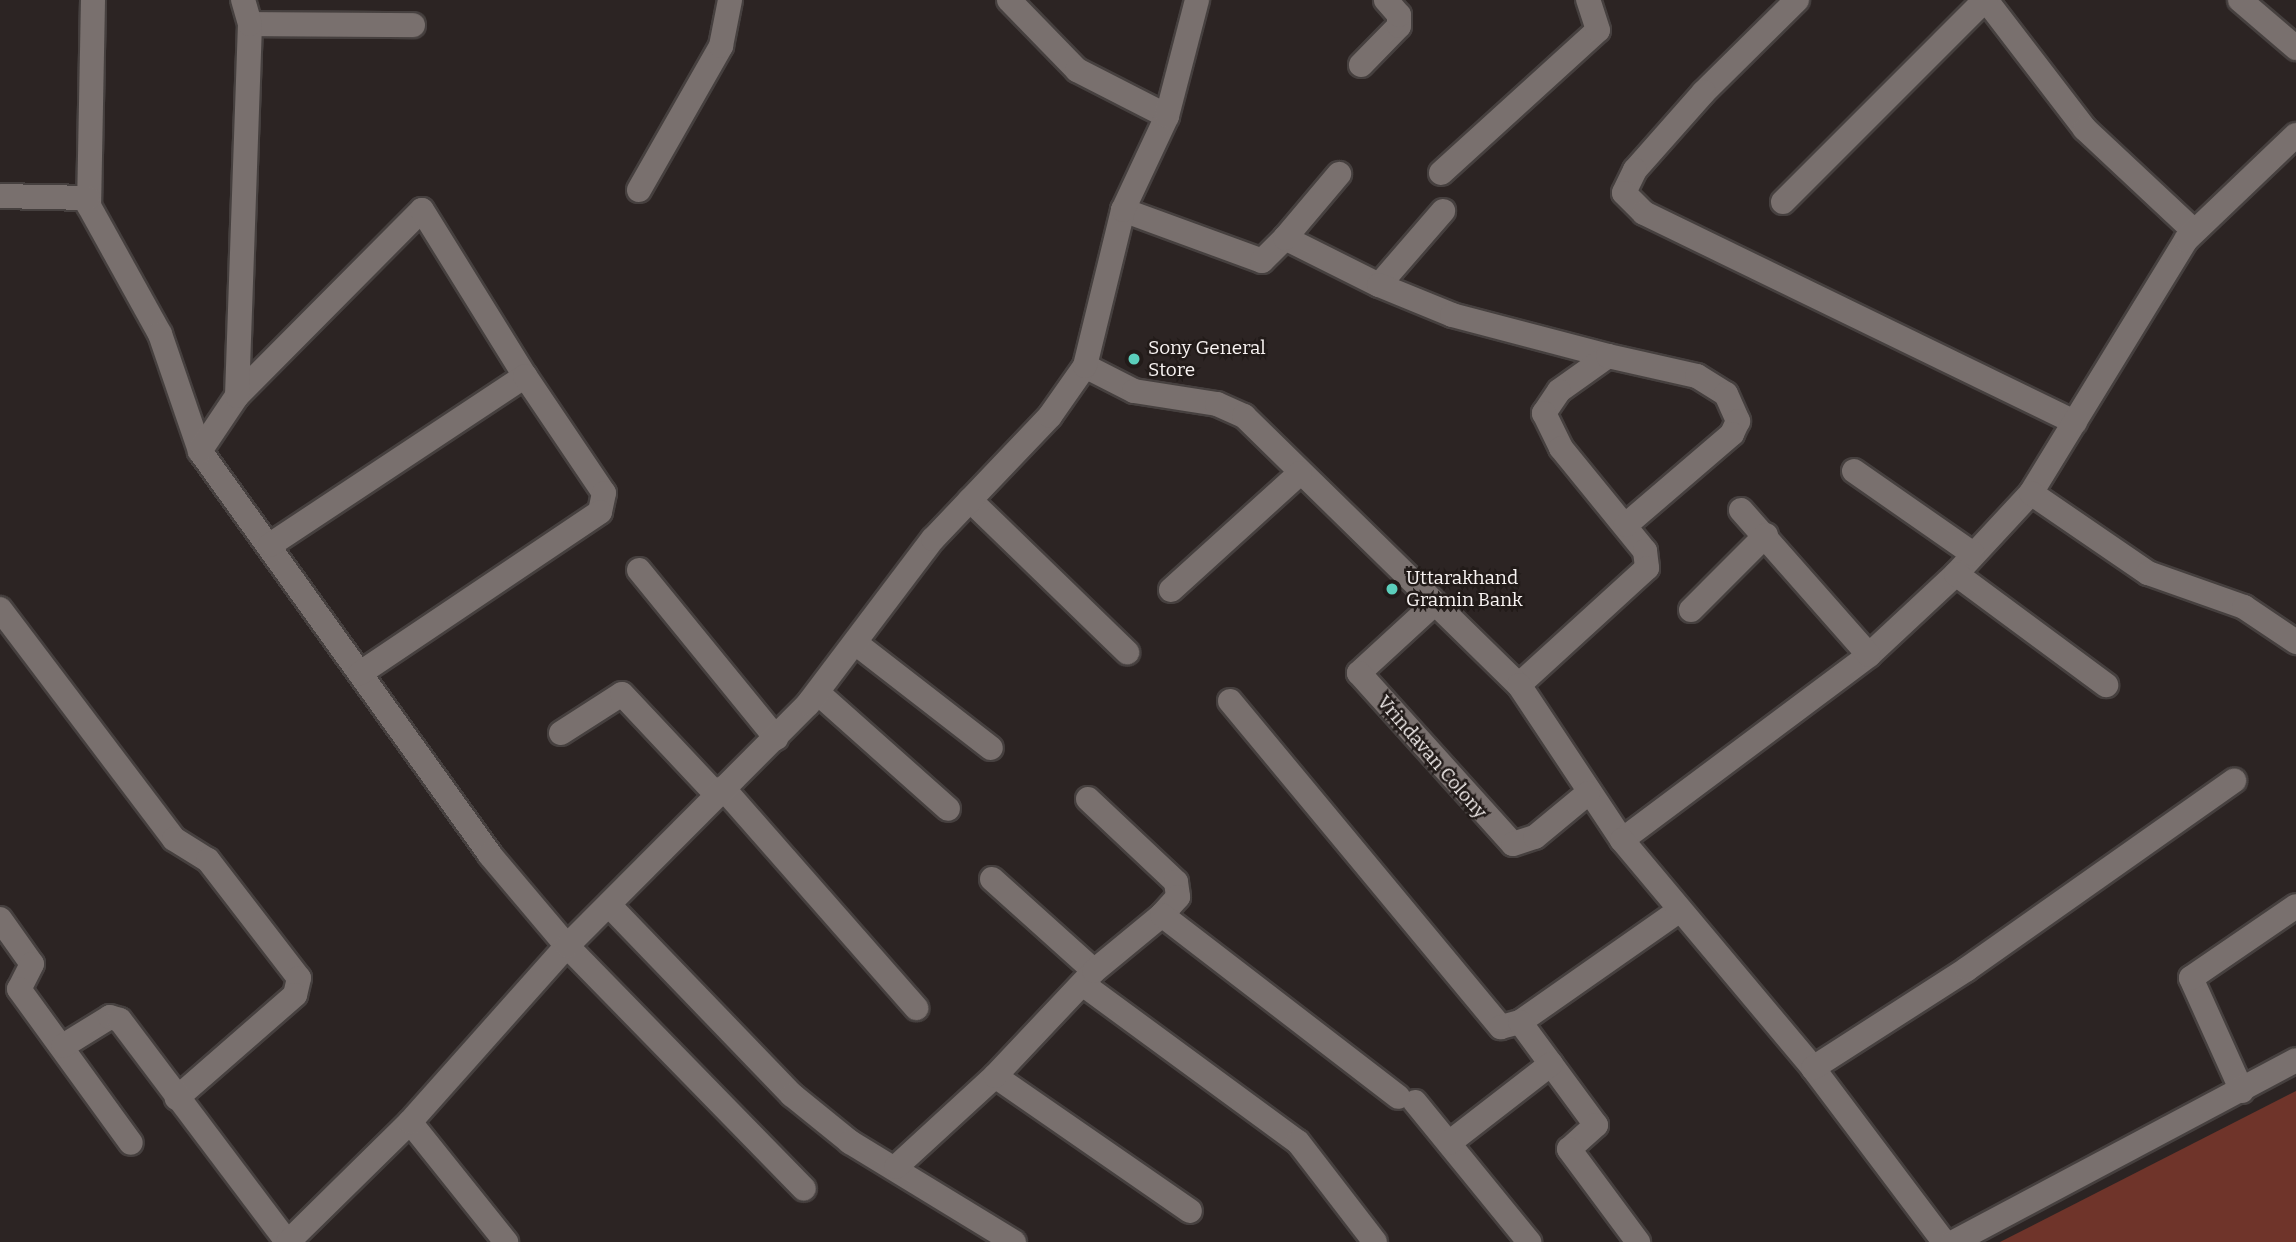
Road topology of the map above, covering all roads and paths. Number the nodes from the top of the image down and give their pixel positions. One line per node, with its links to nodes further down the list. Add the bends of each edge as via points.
1 (93, 0): 21 (street)
2 (243, 0): 11 (street)
3 (730, 0): 19 (street, via 722,46)
4 (1009, 0): 15 (street, via 1077,70)
5 (1197, 0): 15 (street)
6 (1386, 0): 14 (street, via 1399,15 1399,26)
7 (1588, 0): 17 (street, via 1598,30)
8 (1797, 0): 32 (street, via 1704,92 1636,170 1624,193 1644,213)
9 (1985, 0): 22 (street); 25 (street, via 2085,129)
10 (2239, 0): 13 (street)
11 (250, 24): 12 (street); 31 (street)
12 (413, 25)
13 (2296, 48)
14 (1361, 65)
15 (1167, 116): 23 (street)
16 (2296, 135): 25 (street)
17 (1441, 173)
18 (1339, 174): 26 (street)
19 (639, 190)
20 (0, 196): 21 (street)
21 (88, 198): 33 (street, via 160,334)
22 (1783, 202)
23 (1123, 210): 26 (street, via 1260,261); 29 (street)
24 (1443, 211): 27 (street)
25 (2194, 231): 32 (street)
26 (1285, 238): 27 (street)
27 (1378, 285): 28 (street, via 1452,315)
28 (1608, 356): 39 (street, via 1559,391 1544,413 1561,448); 39 (street, via 1697,376 1726,394 1738,421 1732,434)
29 (1085, 366): 35 (street, via 1134,391 1234,409); 37 (street, via 1051,416)
30 (525, 376): 31 (street, via 422,210); 41 (street); 53 (street, via 604,493 600,512)
31 (237, 396): 33 (street)
32 (2075, 422): 36 (street)
33 (200, 452): 41 (street)
34 (1854, 471): 42 (street)
35 (1300, 473): 45 (street); 46 (street)
36 (2031, 493): 42 (street); 49 (street, via 2148,573 2244,607)
37 (970, 500): 50 (street, via 933,539); 51 (street)
38 (1741, 510): 40 (street)
39 (1626, 525): 54 (street, via 1648,558 1641,577)
40 (1766, 535): 48 (street); 52 (street)
41 (270, 545): 53 (street)
42 (1973, 554): 44 (street)
43 (639, 569): 59 (street)
44 (1956, 574): 52 (street); 55 (street)
45 (1171, 590)
46 (1434, 604): 54 (street); 63 (street, Vrindavan Colony, via 1359,673 1513,845 1535,837)
47 (0, 609): 83 (street, via 174,839 208,860 299,978 295,995)
48 (1691, 610)
49 (2296, 642)
50 (858, 645): 56 (street); 60 (street)
51 (1127, 652)
52 (1869, 654): 66 (street)
53 (360, 673): 73 (street, via 429,776)
54 (1519, 685): 63 (street)
55 (2106, 685)
56 (818, 693): 59 (street); 65 (street)
57 (1230, 701): 76 (street, via 1490,1020 1501,1027)
58 (561, 733): 62 (street, via 622,694)
59 (776, 738): 62 (street)
60 (991, 748)
61 (2234, 781): 80 (street, via 1967,969)
62 (720, 791): 68 (street); 75 (street)
63 (1588, 793): 66 (street)
64 (1088, 799): 71 (street, via 1175,882 1178,897)
65 (948, 810)
66 (1622, 840): 70 (street)
67 (992, 879): 74 (street)
68 (610, 906): 73 (street); 87 (street, via 792,1095 850,1142)
69 (2296, 906): 82 (street, via 2191,978)
70 (1680, 911): 76 (street); 80 (street)
71 (1162, 915): 74 (street); 86 (street, via 1407,1100)
72 (0, 919): 77 (street, via 32,964 19,989)
73 (567, 946): 84 (street); 88 (street)
74 (1089, 978): 81 (street); 93 (street, via 1298,1142)
75 (916, 1009)
76 (1520, 1022): 79 (street)
77 (62, 1046): 83 (street, via 117,1017); 85 (street)
78 (2296, 1060): 82 (street)
79 (1551, 1064): 86 (street); 95 (street, via 1596,1125 1569,1149)
80 (1813, 1068): 96 (street)
81 (995, 1076): 87 (street); 89 (street)
82 (2242, 1091): 97 (street)
83 (177, 1098): 90 (street)
84 (410, 1122): 90 (street); 91 (street)
85 (131, 1143)
86 (1448, 1143): 94 (street)
87 (896, 1167): 92 (street)
88 (804, 1189)
89 (1190, 1211)
90 (287, 1242)
91 (506, 1242)
92 (1014, 1242)
93 (1375, 1242)
94 (1529, 1242)
95 (1638, 1242)
96 (1944, 1242)
97 (1954, 1242)

